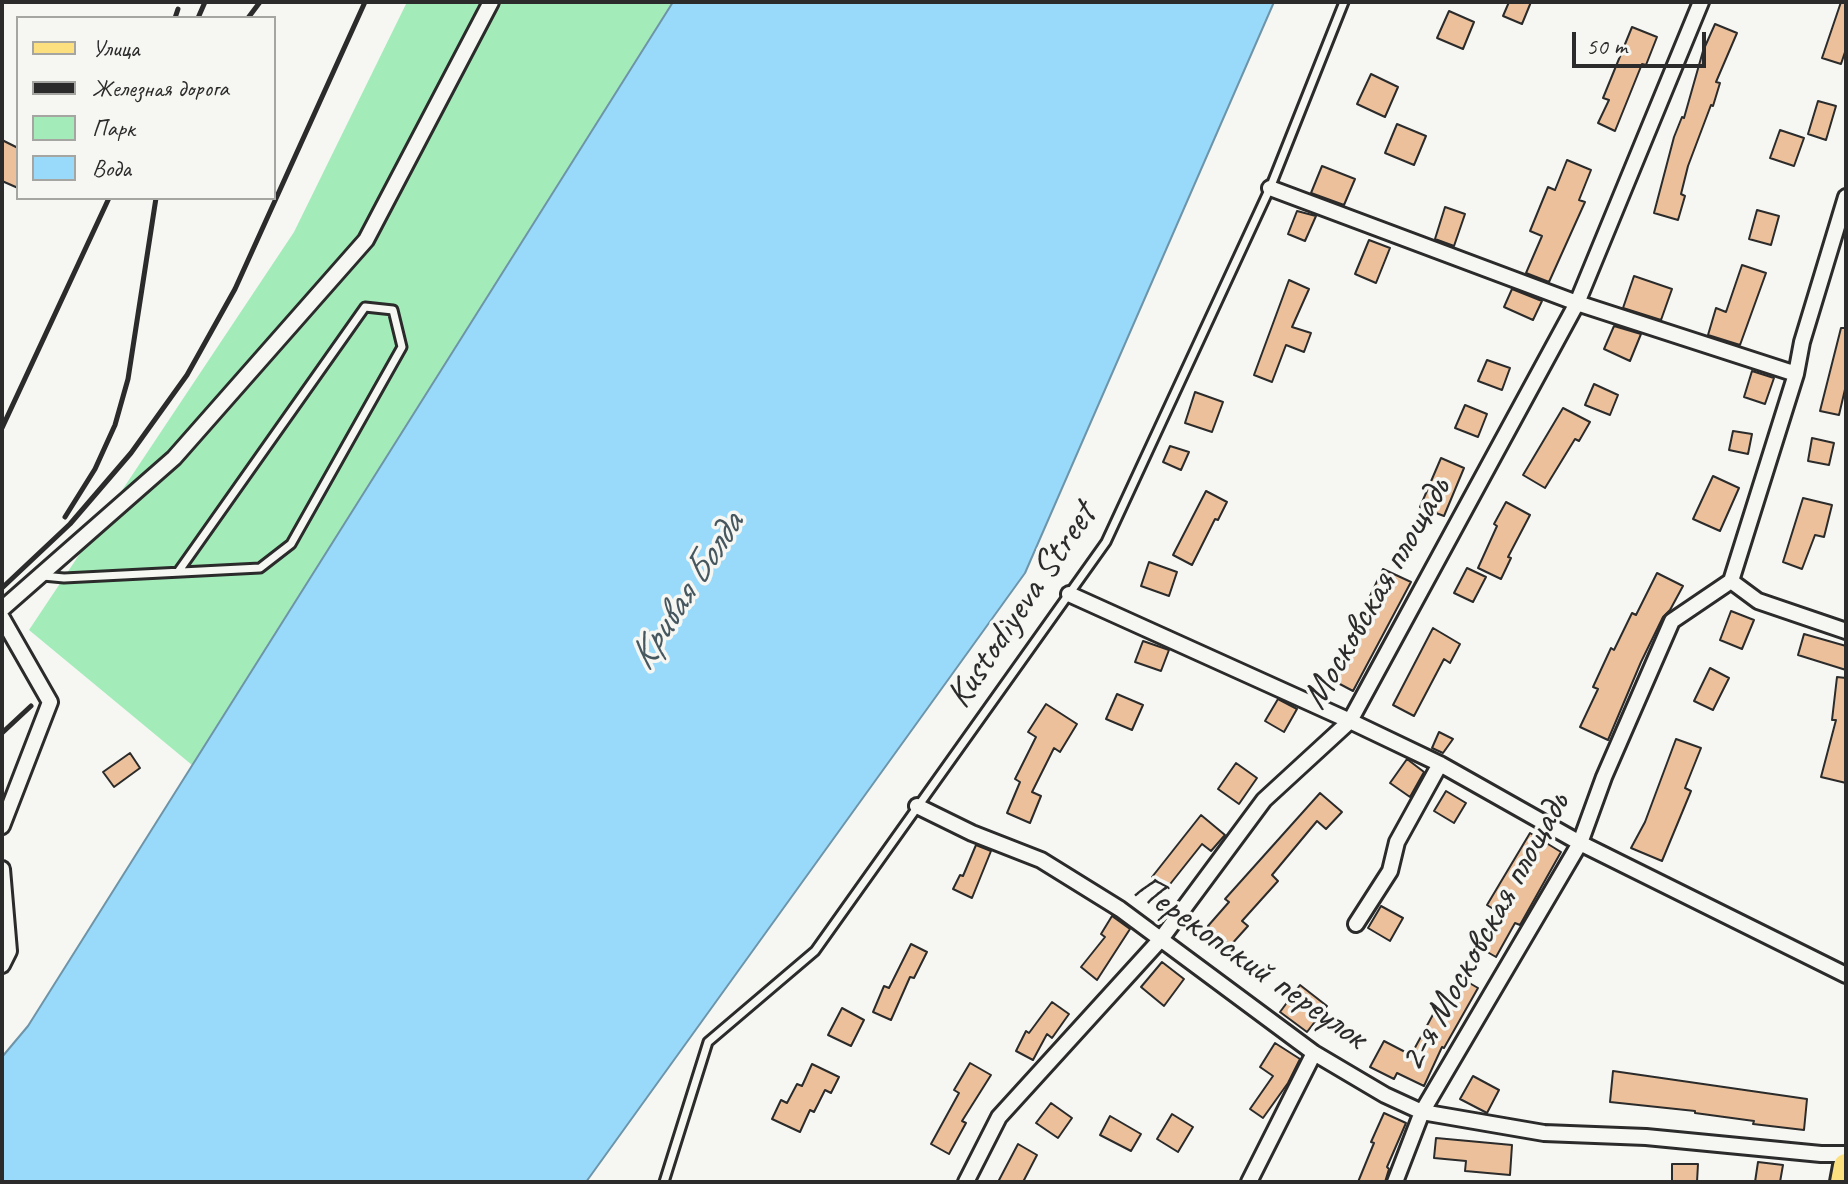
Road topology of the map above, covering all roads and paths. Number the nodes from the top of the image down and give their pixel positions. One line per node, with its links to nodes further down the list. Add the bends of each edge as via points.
1 (491, 2): 9 (street, via 366,240 174,458)
2 (1344, 2): 4 (lane, Kustodiyeva Street)
3 (1701, 2): 6 (street, Московская площадь)
4 (1270, 188): 6 (street); 11 (lane, Kustodiyeva Street, via 1106,542)
5 (1846, 197): 7 (street)
6 (1577, 303): 7 (street); 15 (street, Московская площадь)
7 (1796, 374): 10 (street)
8 (178, 572): 8 (lane, via 260,568 291,544 402,347 393,310 365,307); 9 (lane)
9 (41, 576): 12 (street)
10 (1731, 581): 14 (street, via 1758,601); 19 (street, 2-я Московская площадь, via 1672,621)
11 (1069, 594): 15 (street); 17 (lane, Kustodiyeva Street)
12 (2, 609)
13 (2, 618): 18 (street, via 50,702)
14 (1846, 631)
15 (1350, 721): 16 (street); 22 (street, Московская площадь, via 1264,800)
16 (1440, 764): 19 (street); 21 (street, via 1397,842 1390,871)
17 (917, 806): 22 (street, Перекопский переулок, via 1041,860); 29 (lane, Kustodiyeva Street, via 815,951 708,1042)
18 (2, 826)
19 (1580, 843): 24 (street); 26 (street, 2-я Московская площадь)
20 (2, 869): 23 (street, via 9,951)
21 (1356, 924)
22 (1161, 939): 25 (street, Перекопский переулок); 30 (street, Московская площадь, via 999,1117)
23 (2, 965)
24 (1846, 975)
25 (1314, 1053): 26 (street, Перекопский переулок); 31 (street)
26 (1422, 1112): 27 (street, Перекопский переулок, via 1544,1133); 32 (street, 2-я Московская площадь)
27 (1846, 1154)
28 (1846, 1166): 33 (main road)
29 (664, 1182)
30 (966, 1182)
31 (1249, 1182)
32 (1395, 1182)
33 (1843, 1182)

